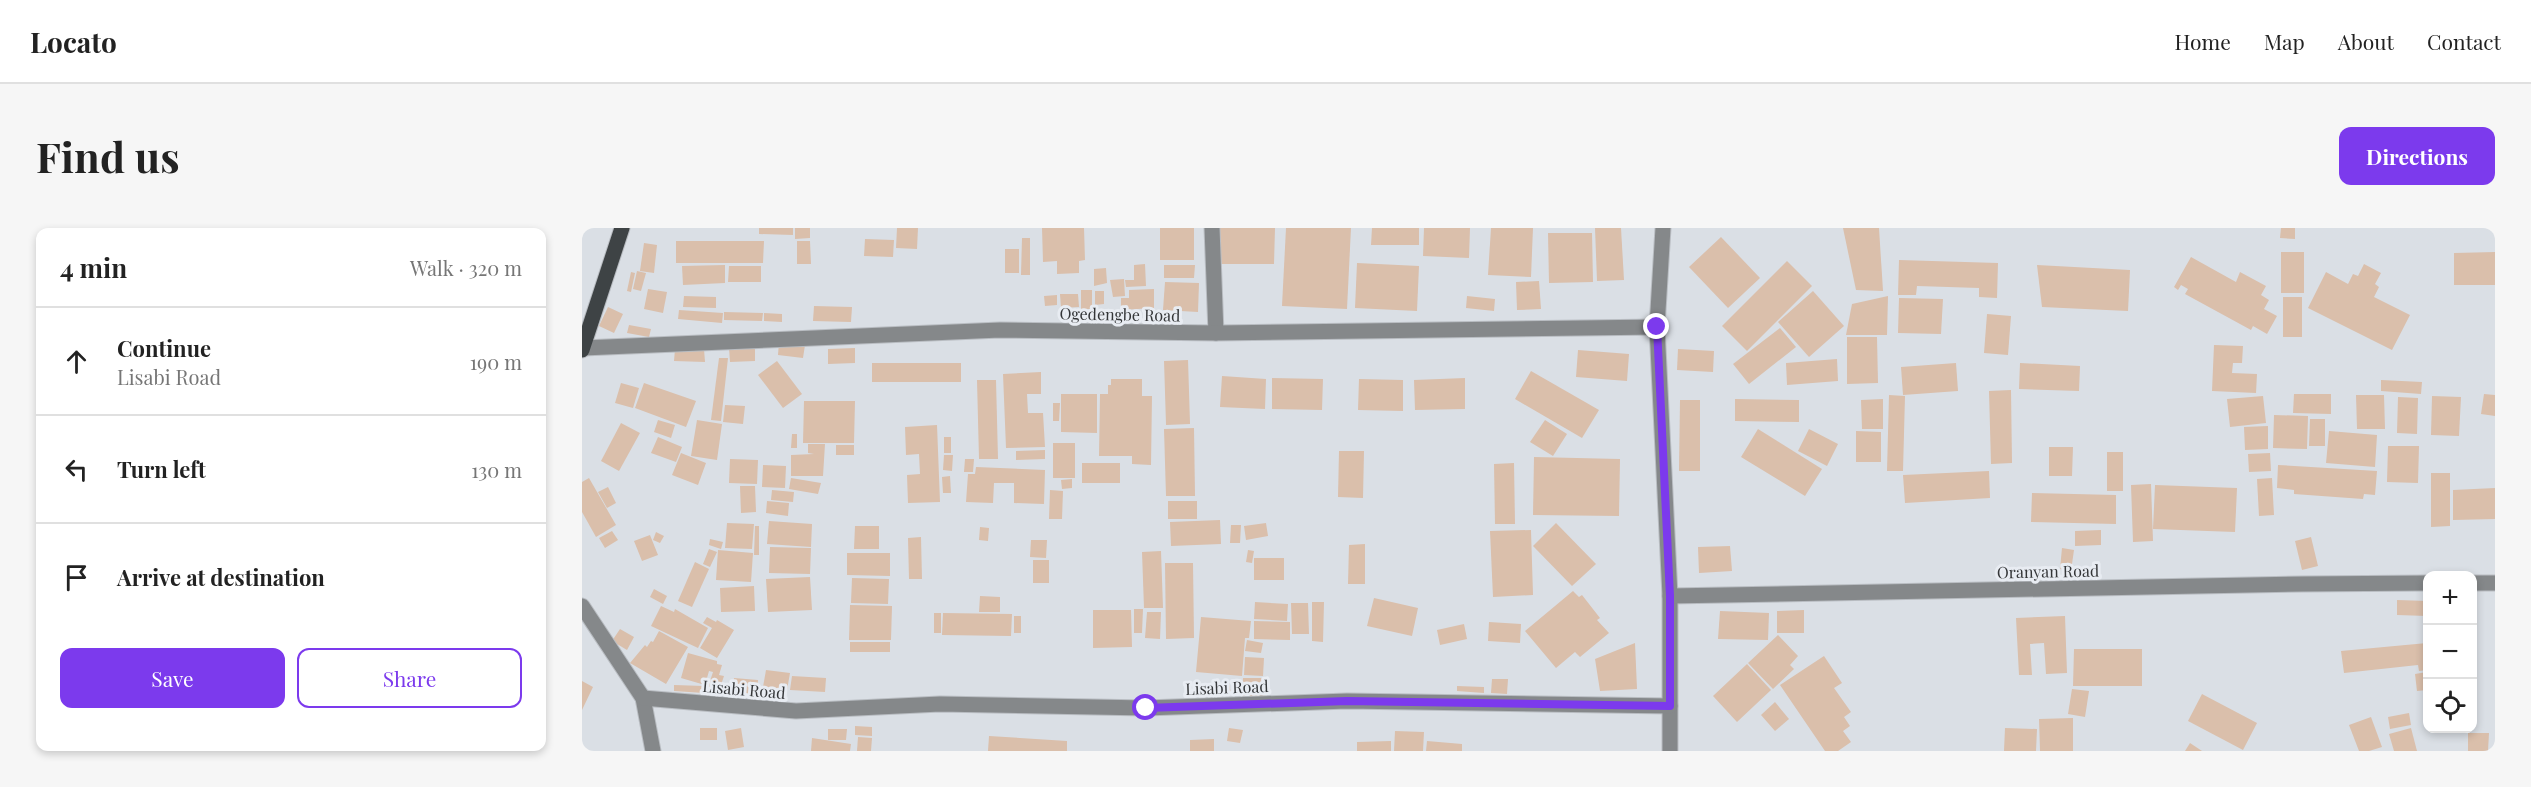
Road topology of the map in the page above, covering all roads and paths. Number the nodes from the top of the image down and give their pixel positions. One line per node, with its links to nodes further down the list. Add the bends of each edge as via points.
1 (622, 228): 6 (main road)
2 (1212, 228): 5 (street)
3 (1664, 228): 4 (street)
4 (1657, 327): 5 (street, Ogedengbe Road); 10 (street)
5 (1216, 333): 6 (street, Ogedengbe Road, via 1000,330)
6 (583, 349)
7 (2477, 583): 8 (street)
8 (2495, 583)
9 (2423, 584): 10 (street, Oranyan Road)
10 (1670, 596): 13 (street)
11 (582, 606): 12 (street)
12 (643, 698): 13 (street, Lisabi Road, via 796,711 940,704 1146,708 1347,701); 14 (street)
13 (1670, 706): 15 (street)
14 (653, 751)
15 (1670, 751)

